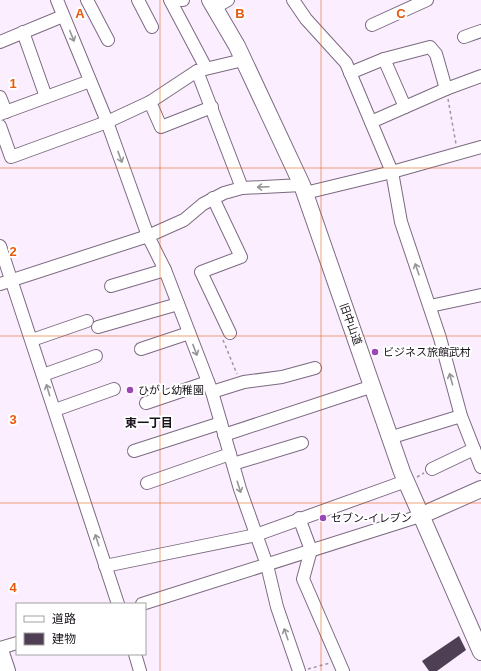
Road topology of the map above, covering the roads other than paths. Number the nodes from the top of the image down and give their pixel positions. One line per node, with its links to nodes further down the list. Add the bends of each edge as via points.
1 (57, 0): 11 (street)
2 (87, 0): 17 (street)
3 (138, 0): 13 (street)
4 (170, 0): 21 (street)
5 (174, 0): 6 (street)
6 (183, 0)
7 (228, 0): 10 (street)
8 (294, 0): 22 (street, via 319,34 346,63)
9 (427, 0): 12 (street)
10 (212, 4): 20 (main road, 旧中山道)
11 (63, 16): 15 (street); 24 (street, one-way to 24)
12 (372, 25)
13 (152, 27)
14 (481, 31): 16 (street)
15 (23, 32): 18 (street); 27 (street)
16 (464, 37)
17 (108, 40)
18 (0, 42)
19 (384, 59): 22 (street); 25 (street, via 430,48 436,54); 30 (street)
20 (243, 60): 21 (street); 38 (main road, 旧中山道)
21 (202, 69): 28 (street); 29 (street)
22 (350, 73): 33 (street)
23 (481, 76): 25 (street)
24 (90, 81): 27 (street); 32 (street)
25 (446, 88): 30 (street)
26 (0, 97): 31 (street)
27 (46, 97): 31 (street)
28 (150, 102): 29 (street, via 161,126); 32 (street)
29 (212, 107): 37 (street)
30 (405, 110): 33 (street)
31 (3, 113)
32 (107, 122): 34 (street, via 11,156); 40 (street, one-way to 40)
33 (371, 122): 36 (street)
34 (0, 126)
35 (481, 148): 36 (street)
36 (392, 172): 38 (street); 47 (street, one-way to 36, via 401,222)
37 (242, 188): 38 (street, one-way to 37); 39 (street)
38 (303, 189): 57 (main road, 旧中山道)
39 (213, 198): 40 (street, via 184,220); 51 (street, via 241,257 201,272)
40 (148, 236): 42 (street); 43 (street)
41 (0, 246): 43 (street)
42 (165, 270): 44 (street); 46 (street)
43 (6, 282): 52 (street)
44 (111, 286)
45 (481, 295): 47 (street)
46 (178, 304): 49 (street); 50 (street)
47 (430, 306): 62 (street, one-way to 47)
48 (87, 321): 52 (street)
49 (98, 327)
50 (189, 333): 53 (street); 58 (street, one-way to 58)
51 (230, 333)
52 (32, 340): 56 (street)
53 (141, 349)
54 (96, 356): 56 (street)
55 (315, 368): 58 (street, via 282,377)
56 (44, 375): 61 (street, one-way to 56)
57 (372, 386): 64 (street); 65 (main road, 旧中山道)
58 (210, 387): 60 (street); 63 (street)
59 (114, 389): 61 (street)
60 (146, 403)
61 (54, 410): 80 (street, one-way to 61)
62 (461, 416): 65 (street); 67 (street)
63 (221, 423): 64 (street); 68 (street)
64 (224, 435): 69 (street)
65 (389, 438): 72 (main road, 旧中山道)
66 (302, 443): 69 (street)
67 (474, 449): 70 (street); 71 (street)
68 (134, 451)
69 (231, 459): 73 (street); 77 (street, one-way to 77)
70 (481, 467)
71 (432, 469)
72 (406, 482): 75 (main road, 旧中山道); 76 (street)
73 (147, 483)
74 (481, 488): 75 (main road)
75 (420, 516): 78 (street); 85 (main road, 旧中山道)
76 (299, 518): 77 (street); 78 (street)
77 (256, 535): 79 (street); 80 (street)
78 (311, 550): 79 (street); 88 (street, via 303,579)
79 (266, 565): 82 (street); 89 (street, one-way to 79, via 277,607)
80 (106, 566): 81 (street)
81 (118, 603)
82 (145, 603)
83 (16, 643): 84 (street)
84 (0, 648)
85 (481, 652)
86 (0, 653): 90 (highway)
87 (135, 655): 91 (street)
88 (340, 666)
89 (304, 670)
90 (6, 671)
91 (140, 671)

